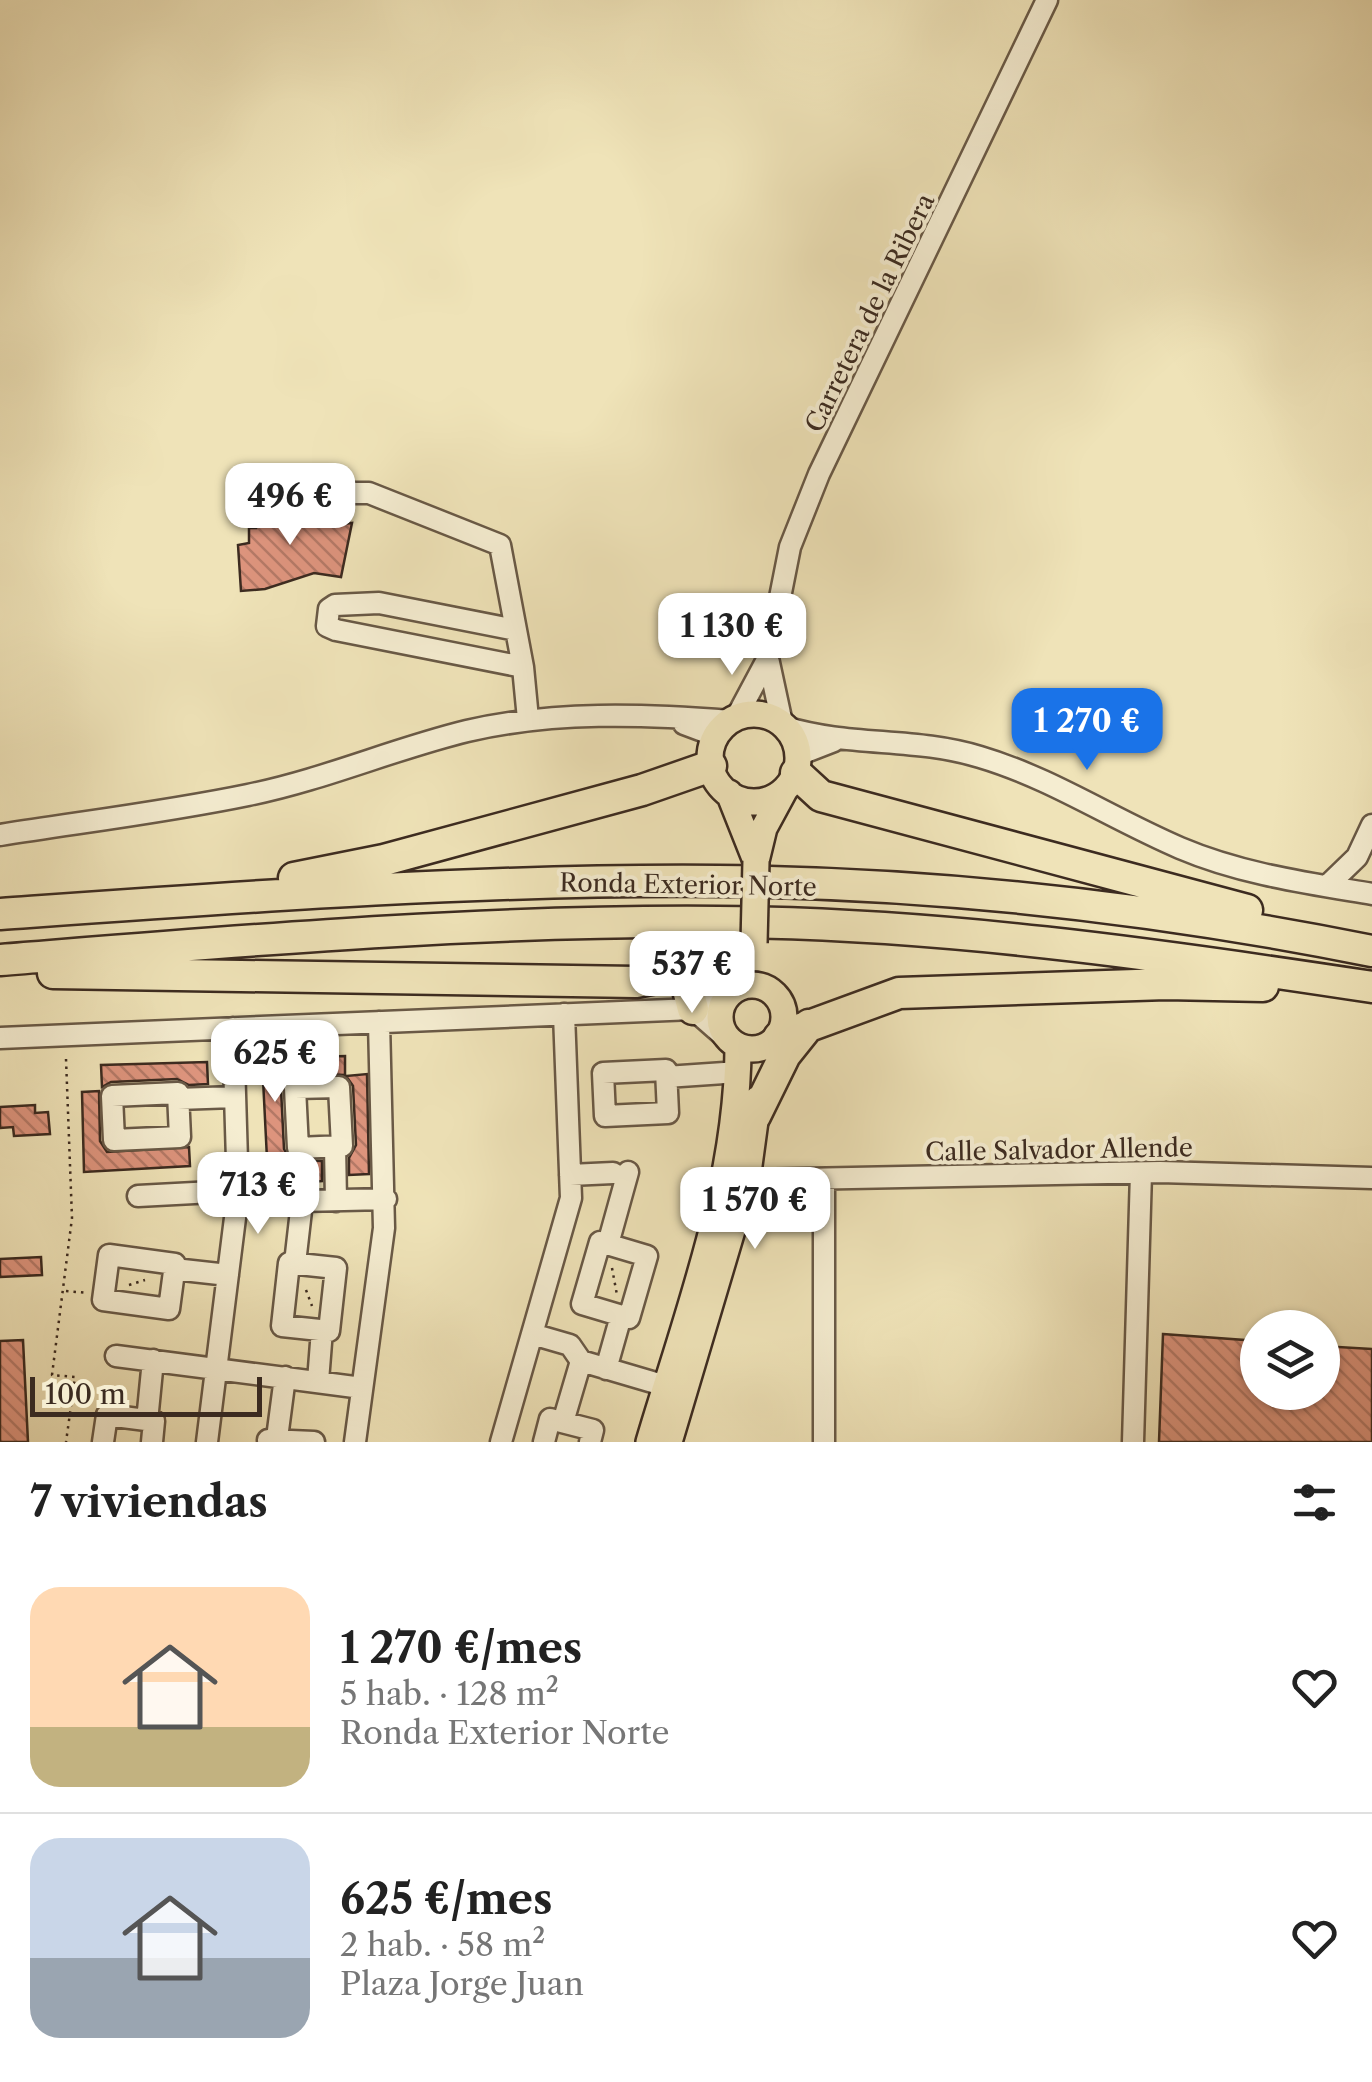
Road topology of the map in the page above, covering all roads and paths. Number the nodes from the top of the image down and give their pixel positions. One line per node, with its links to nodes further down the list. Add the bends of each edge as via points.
1 (1048, 0): 4 (street, Carretera de la Ribera, via 819,474 790,547)
2 (257, 492): 3 (street, via 369,493 500,545)
3 (516, 630): 5 (street); 5 (street, via 379,603 335,605 327,617 336,630)
4 (768, 658): 7 (street); 8 (street)
5 (523, 667): 6 (street)
6 (528, 719): 8 (street, via 668,718); 13 (street, via 248,795)
7 (784, 725): 8 (main road, via 760,714); 9 (street); 10 (main road)
8 (723, 736): 11 (main road); 17 (highway, via 642,790 384,860 301,878)
9 (836, 740): 10 (street); 15 (street, via 922,744 976,756 1039,776 1182,849 1263,875)
10 (793, 773): 11 (main road, via 757,801); 14 (main road, via 764,828); 19 (highway, via 821,796 1180,894)
11 (729, 793): 14 (main road)
12 (1372, 825): 15 (street, via 1357,857)
13 (0, 835)
14 (756, 861): 20 (main road, bridge)
15 (1326, 886): 16 (street)
16 (1372, 894)
17 (50, 910): 18 (highway, Ronda Exterior Norte); 21 (highway, Ronda Exterior Norte, via 366,890 721,881 1054,902)
18 (0, 914)
19 (1372, 937)
20 (753, 951): 25 (main road); 26 (main road)
21 (1372, 951)
22 (0, 960): 24 (highway, Ronda Exterior Norte, via 338,934 718,922 1050,944)
23 (0, 972): 28 (highway, via 617,982 670,975 686,982)
24 (1372, 987)
25 (767, 988): 26 (main road); 35 (main road, via 784,1010)
26 (734, 991): 28 (street); 36 (main road, via 720,1012)
27 (1372, 1002): 31 (highway, via 1268,986 1166,984 900,993)
28 (693, 1009): 29 (street); 36 (street)
29 (564, 1014): 30 (street); 43 (street)
30 (379, 1022): 32 (street); 53 (street)
31 (809, 1024): 35 (highway); 44 (highway, via 785,1055)
32 (300, 1026): 33 (street); 39 (street)
33 (233, 1028): 34 (street); 40 (street)
34 (0, 1038)
35 (776, 1039): 36 (main road); 44 (main road)
36 (734, 1052): 38 (street); 70 (main road, via 720,1197)
37 (66, 1058): 75 (path, via 72,1218 52,1375 75,1377)
38 (666, 1077): 42 (street, via 666,1070 603,1073); 42 (street, via 668,1113 605,1116)
39 (303, 1088): 45 (street, via 339,1087 342,1146); 45 (street, via 295,1088 298,1148)
40 (234, 1097): 41 (street); 51 (street)
41 (178, 1099)
42 (605, 1108): 43 (street)
43 (567, 1110): 47 (street)
44 (755, 1116): 49 (main road)
45 (335, 1146): 54 (street)
46 (1141, 1173): 48 (street, Calle Salvador Allende); 50 (street, Calle Salvador Allende); 87 (street)
47 (570, 1175): 56 (street, via 620,1172); 62 (street, via 571,1198)
48 (1372, 1178)
49 (747, 1180): 50 (street, Calle Salvador Allende); 85 (main road)
50 (824, 1180): 86 (street)
51 (238, 1194): 52 (street); 55 (street, via 259,1202); 59 (street)
52 (138, 1196)
53 (386, 1199): 54 (street); 71 (street)
54 (336, 1201): 55 (street)
55 (302, 1202): 57 (street)
56 (608, 1244): 60 (path); 60 (street, via 647,1256 628,1318); 60 (street, via 600,1242 582,1304)
57 (295, 1263): 61 (path); 61 (street, via 289,1263 282,1326); 61 (street, via 336,1268 329,1331)
58 (174, 1268): 59 (street)
59 (228, 1275): 66 (street)
60 (621, 1316): 67 (street)
61 (322, 1330): 69 (street)
62 (532, 1334): 65 (street, via 570,1345); 81 (street)
63 (116, 1356): 64 (street)
64 (153, 1360): 66 (street); 72 (street)
65 (580, 1361): 67 (street); 73 (street)
66 (216, 1368): 68 (street); 78 (street)
67 (606, 1369): 70 (street)
68 (285, 1377): 69 (street); 74 (street)
69 (318, 1381): 71 (street)
70 (666, 1386): 84 (main road)
71 (362, 1388): 80 (street)
72 (146, 1420): 76 (street, via 106,1416); 77 (street, via 154,1422)
73 (563, 1422): 82 (street, via 550,1418); 83 (street, via 593,1430)
74 (272, 1440): 79 (street)
75 (66, 1442)
76 (103, 1442)
77 (152, 1442)
78 (208, 1442)
79 (314, 1442)
80 (355, 1442)
81 (501, 1442)
82 (544, 1442)
83 (590, 1442)
84 (649, 1442)
85 (670, 1442)
86 (824, 1442)
87 (1133, 1442)

